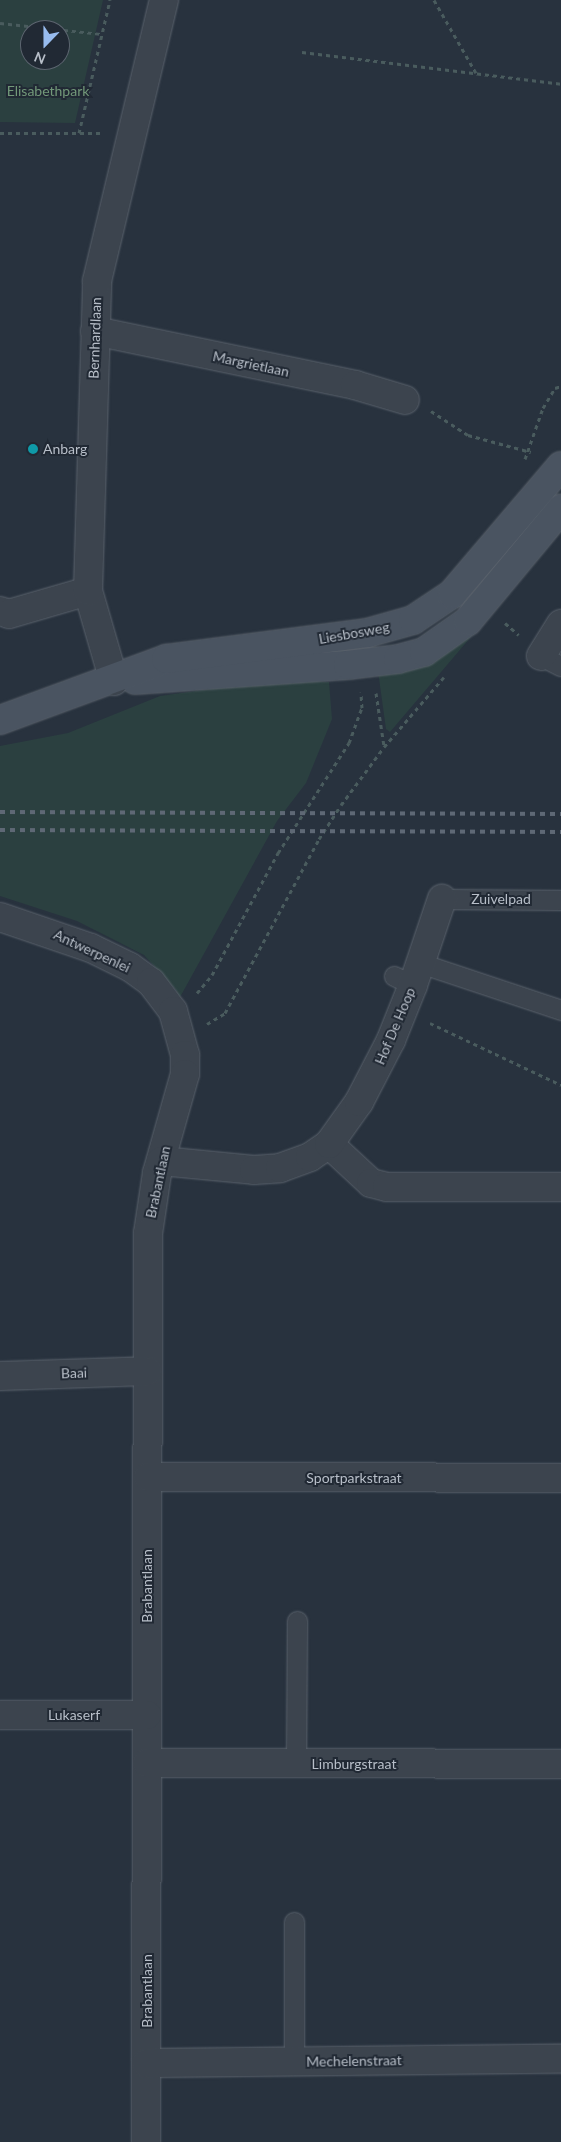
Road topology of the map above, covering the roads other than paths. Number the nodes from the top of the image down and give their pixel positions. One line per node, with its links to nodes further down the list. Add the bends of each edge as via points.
1 (164, 0): 2 (street, Bernhardlaan, via 96,281)
2 (95, 331): 3 (street, Margrietlaan, via 355,385); 6 (street, Bernhardlaan)
3 (405, 400)
4 (549, 460): 10 (street, Liesbosweg, via 452,594 413,620 367,633 166,659)
5 (561, 509): 10 (street, Liesbosweg, via 468,621 424,652 364,664)
6 (88, 591): 7 (street, via 9,614); 10 (street, Bernhardlaan)
7 (0, 611)
8 (561, 624): 9 (street)
9 (551, 661)
10 (114, 681): 11 (street, Liesbosweg)
11 (0, 720)
12 (442, 899): 13 (lane, Zuivelpad); 15 (street, Hof De Hoop)
13 (561, 900)
14 (0, 917): 17 (street, Antwerpenlei, via 46,930 130,967 152,982)
15 (409, 975): 16 (lane); 18 (street, Hof De Hoop, via 403,1011 359,1102)
16 (561, 1010)
17 (177, 1023): 19 (street, Brabantlaan, via 185,1074)
18 (329, 1144): 19 (street, Hof De Hoop, via 310,1157 280,1168 254,1170); 20 (street, via 371,1183 387,1187)
19 (161, 1161): 21 (street, Brabantlaan, via 148,1233)
20 (561, 1187)
21 (148, 1371): 22 (street, Baai); 23 (street, Brabantlaan)
22 (0, 1376)
23 (148, 1477): 24 (street, Sportparkstraat); 27 (street, Brabantlaan)
24 (561, 1478)
25 (296, 1621): 29 (lane)
26 (0, 1715): 27 (street, Lukaserf)
27 (147, 1715): 28 (street, Brabantlaan)
28 (147, 1764): 29 (street, Limburgstraat); 34 (street, Brabantlaan)
29 (296, 1764): 30 (street, Limburgstraat)
30 (561, 1764)
31 (294, 1922): 33 (lane)
32 (561, 2058): 33 (street, Mechelenstraat)
33 (294, 2062): 34 (street, Mechelenstraat)
34 (146, 2063): 35 (street, Brabantlaan)
35 (146, 2142)

